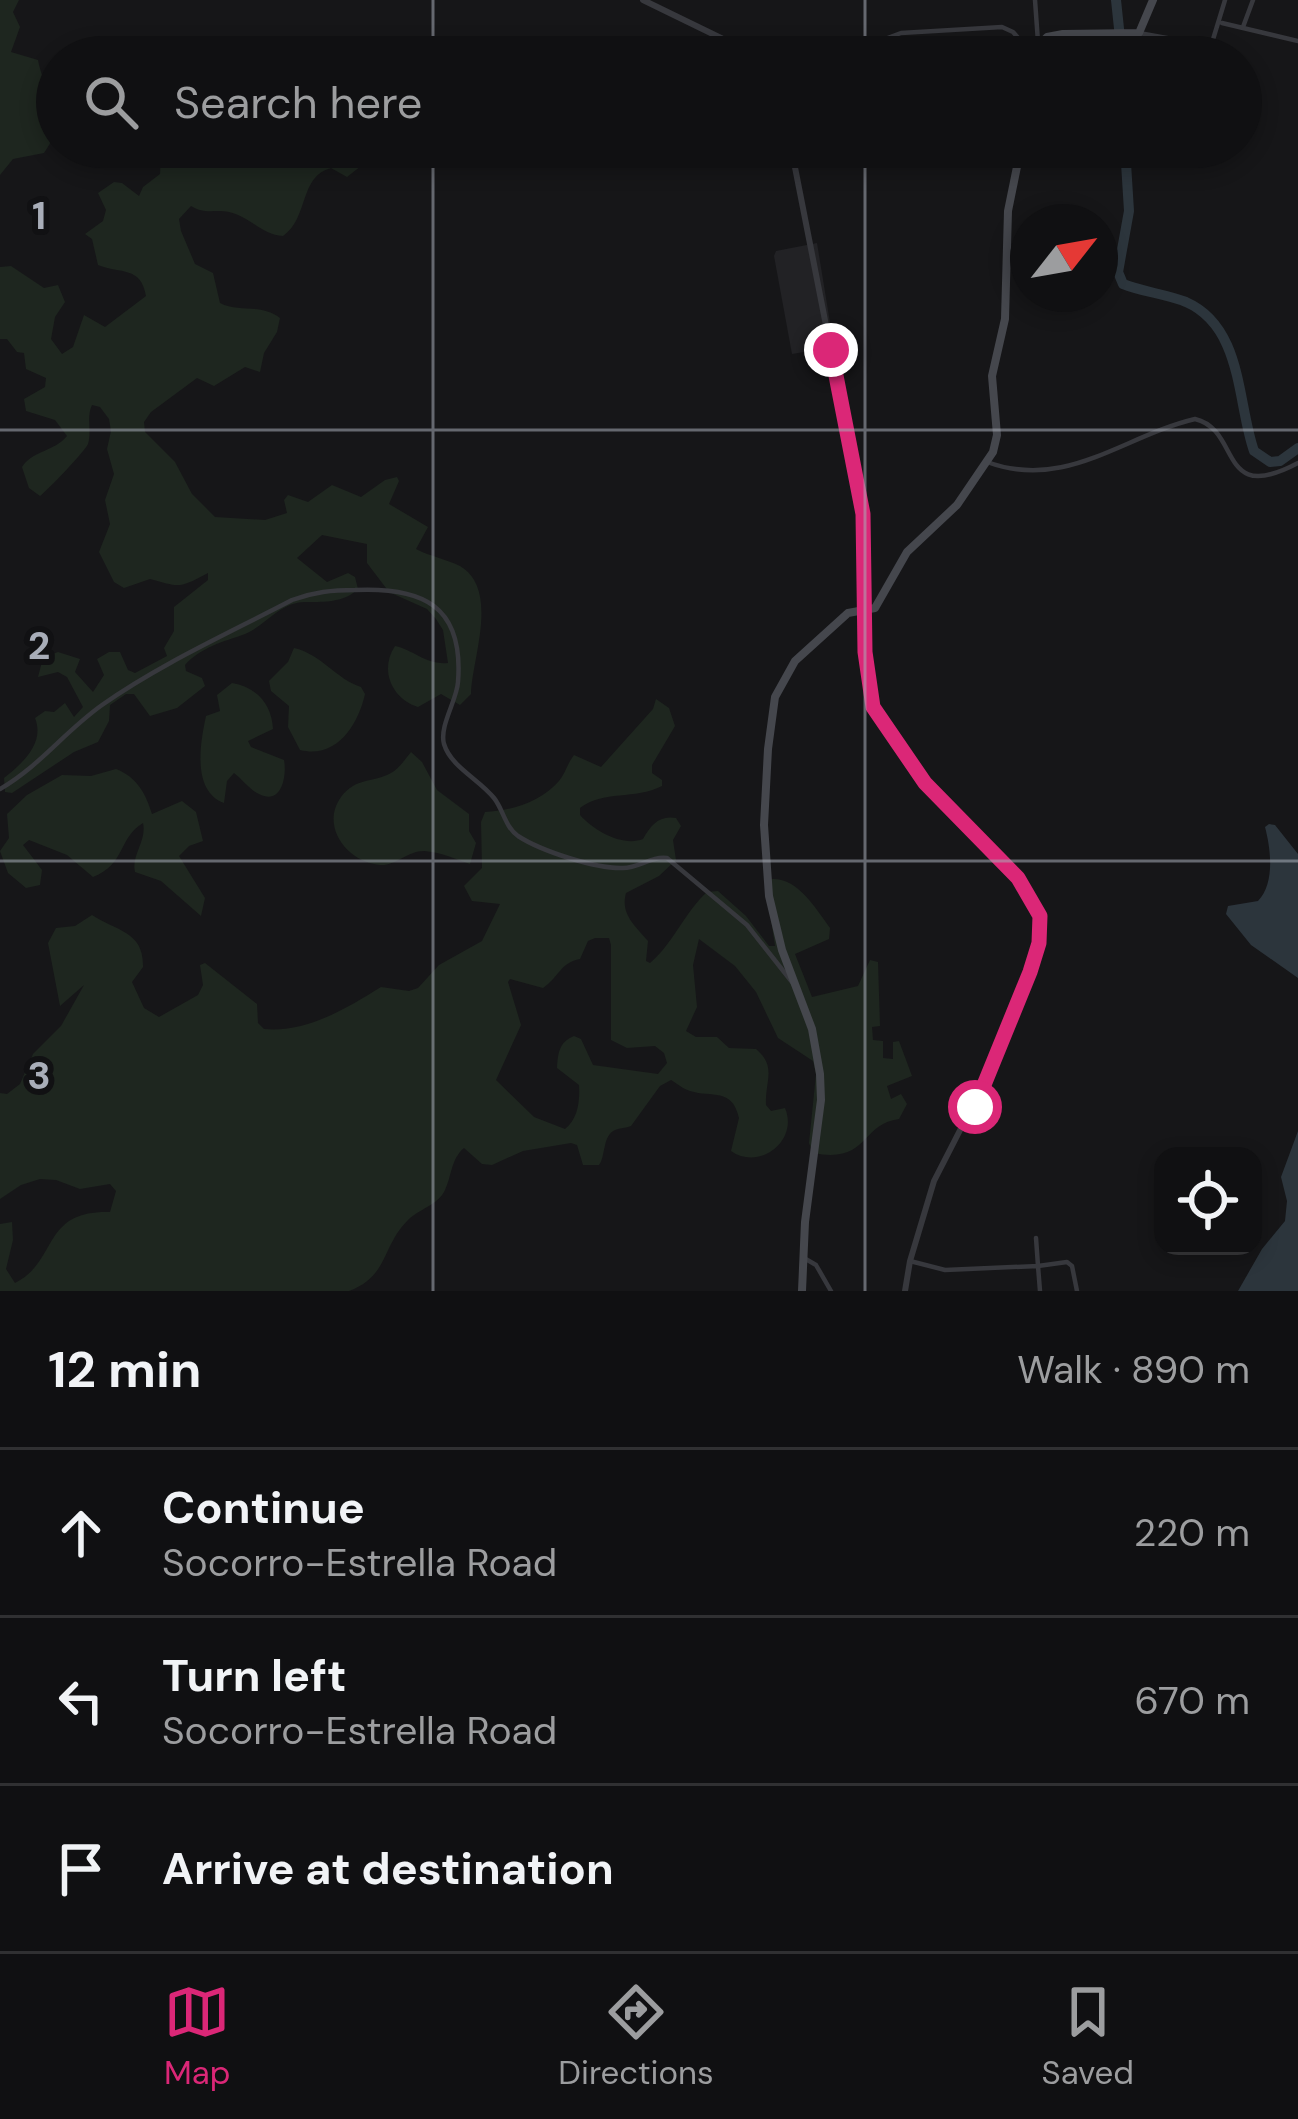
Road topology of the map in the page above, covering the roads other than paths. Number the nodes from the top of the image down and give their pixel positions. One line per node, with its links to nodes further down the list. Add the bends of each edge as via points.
1 (643, 0): 9 (street)
2 (1035, 0): 12 (street)
3 (1153, 0): 8 (main road)
4 (1225, 0): 6 (street)
5 (1253, 0): 7 (street)
6 (1220, 22): 7 (street); 15 (street)
7 (1243, 27): 16 (street)
8 (1134, 33): 13 (main road); 14 (street)
9 (717, 36)
10 (893, 36): 11 (street, via 1002,27)
11 (1017, 36)
12 (1037, 36)
13 (1053, 36)
14 (1150, 36)
15 (1216, 36)
16 (1298, 40)
17 (795, 168): 21 (street, via 863,514)
18 (1017, 168): 19 (main road, via 1006,234 1006,319 992,376 997,435)
19 (987, 462): 20 (street, via 1053,470 1196,419 1259,478); 21 (main road, via 957,506 907,552 875,608)
20 (1298, 463)
21 (863, 610): 23 (main road, via 848,613 802,654 775,697 766,865); 26 (street, via 878,717 925,783 1018,878 1041,922 998,1056 941,1166)
22 (0, 789): 23 (street, via 122,692 292,600 320,591 402,590 433,604 449,625 459,677 445,744 518,835 603,866 667,858 734,912)
23 (793, 984): 25 (main road, via 812,1029 821,1100)
24 (1036, 1238): 27 (street)
25 (804, 1258): 28 (main road); 29 (street)
26 (910, 1261): 27 (street, via 960,1270); 30 (street)
27 (1038, 1266): 31 (street); 32 (street, via 1067,1262)
28 (802, 1291)
29 (831, 1291)
30 (905, 1291)
31 (1040, 1291)
32 (1077, 1291)

